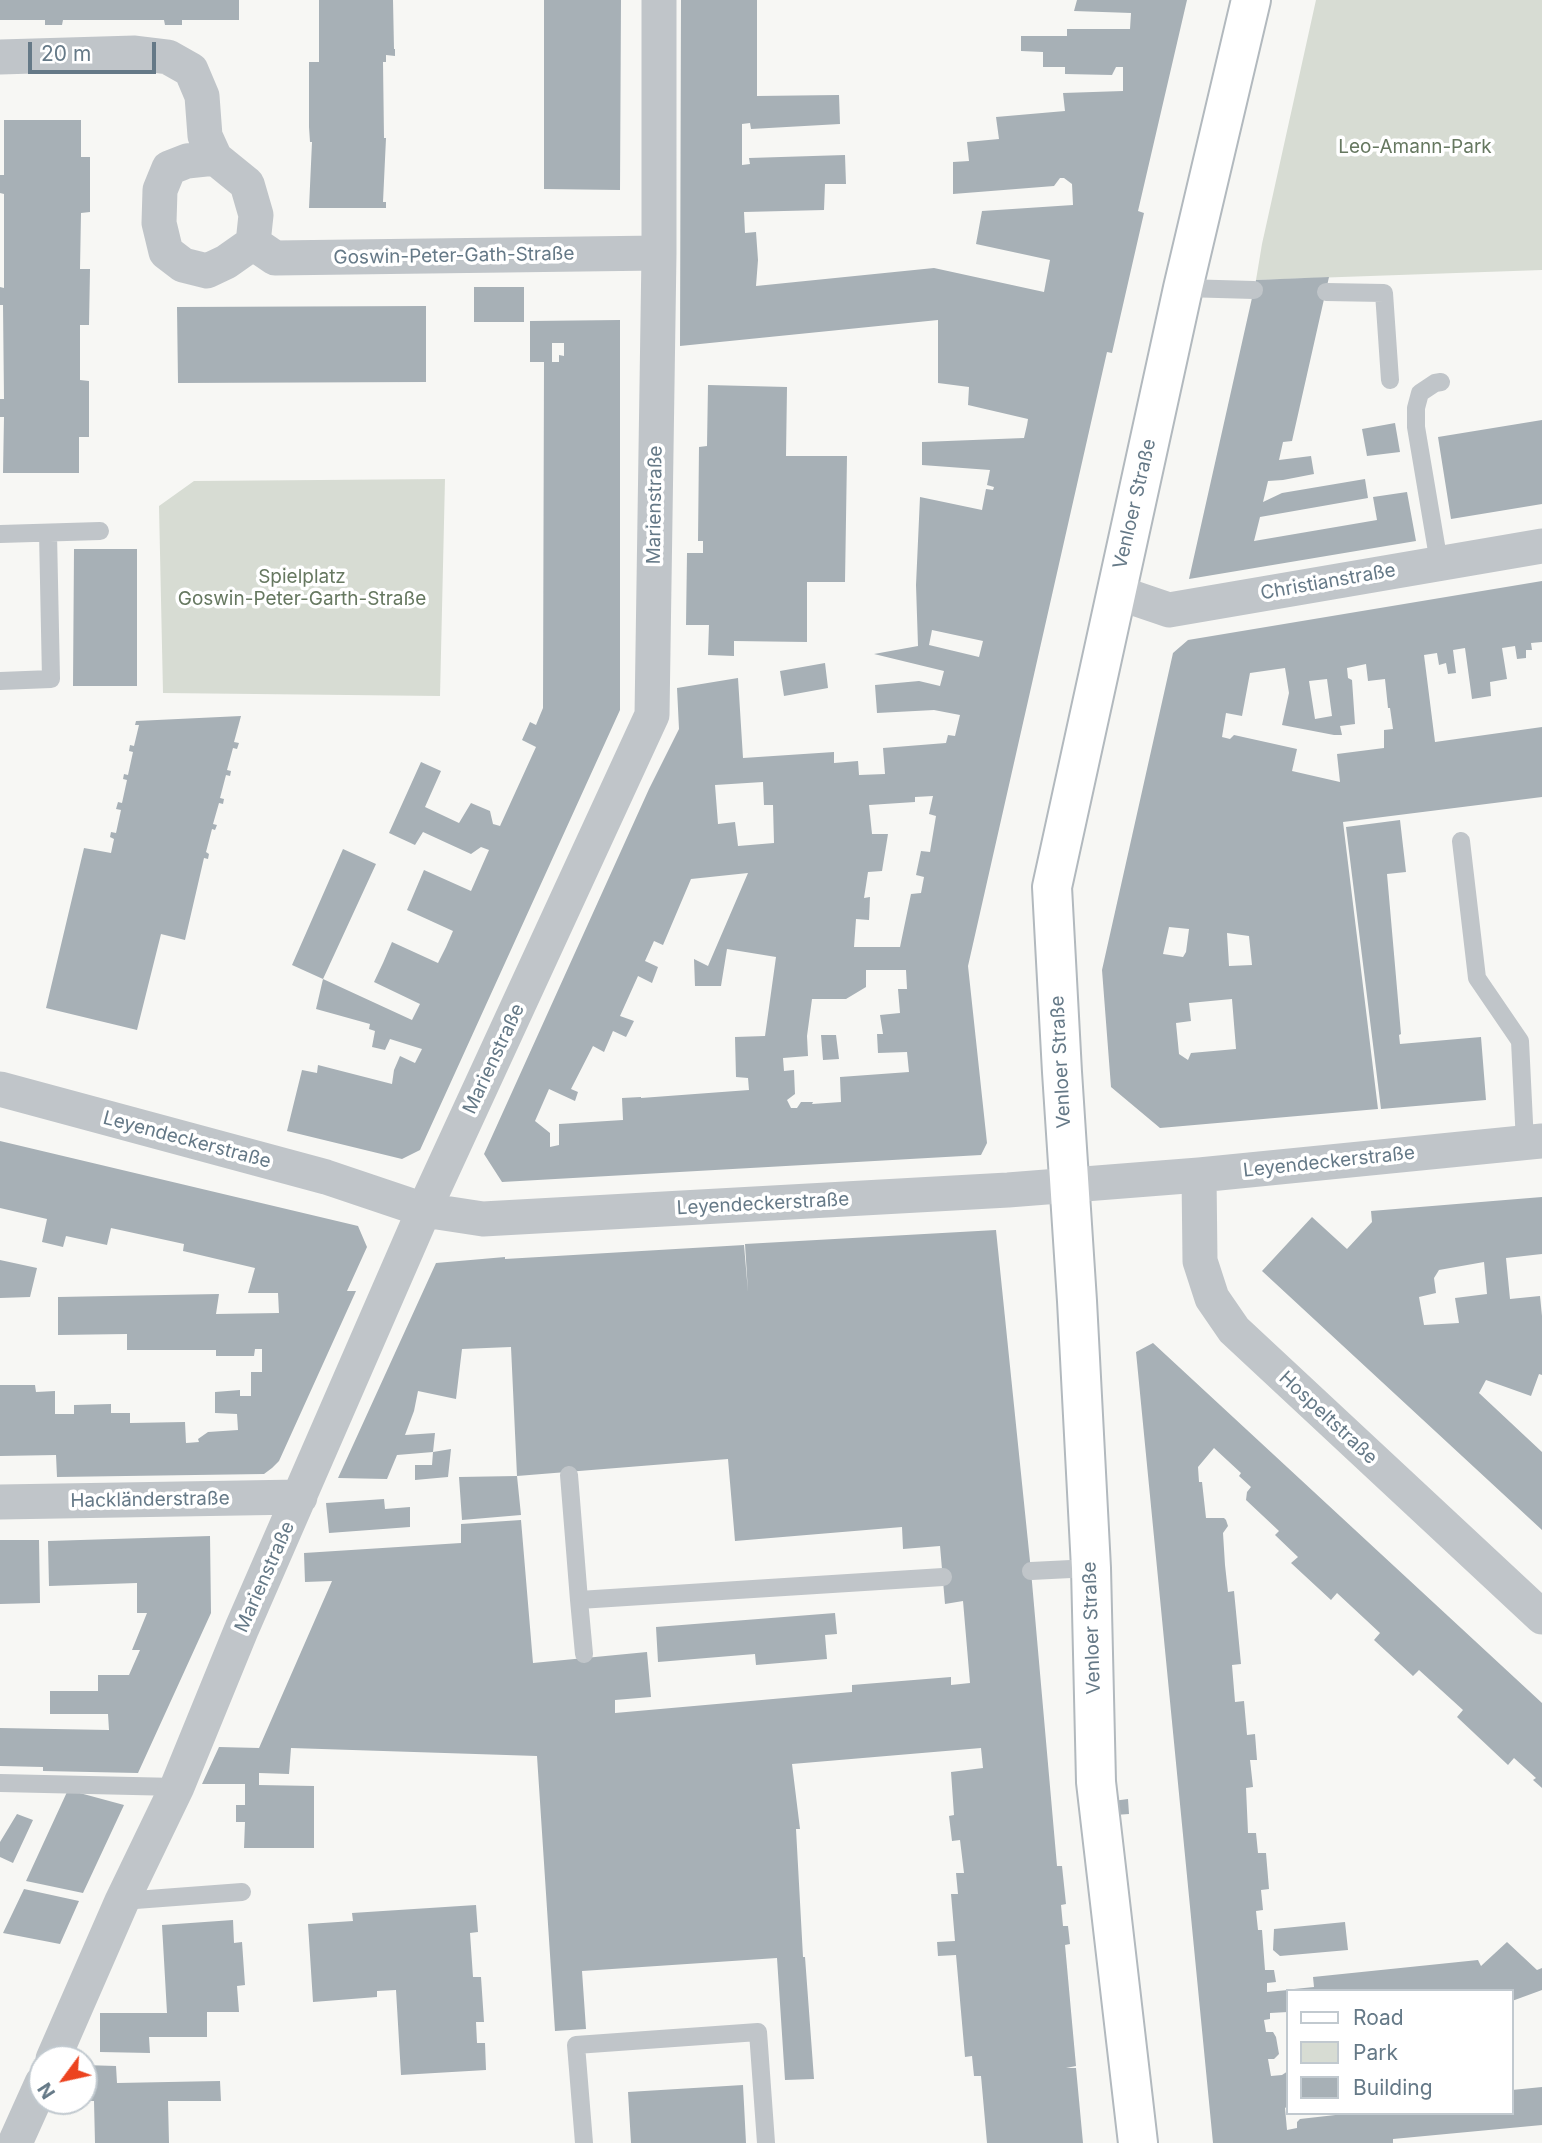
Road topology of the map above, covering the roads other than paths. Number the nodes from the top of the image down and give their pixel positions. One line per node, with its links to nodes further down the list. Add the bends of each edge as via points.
1 (659, 0): 6 (street, Marienstraße)
2 (1251, 0): 7 (main road, Venloer Straße)
3 (0, 57): 4 (street, via 135,53 168,57 191,70 202,96 205,136)
4 (215, 158): 5 (street, via 247,184 256,215); 5 (street, via 169,168 160,190 159,223 166,252 183,265 207,271)
5 (253, 243): 6 (street, Goswin-Peter-Gath-Straße, via 275,258)
6 (659, 253): 24 (street, Marienstraße, via 652,715)
7 (1183, 288): 8 (lane); 17 (main road, Venloer Straße)
8 (1254, 290)
9 (1326, 292): 10 (lane, via 1384,293)
10 (1390, 380)
11 (1441, 382): 16 (lane, via 1420,393 1416,408)
12 (100, 531): 13 (lane)
13 (48, 533): 14 (lane); 18 (lane, via 51,679)
14 (0, 534)
15 (1542, 546): 16 (street, Christianstraße)
16 (1439, 563): 17 (street, Christianstraße, via 1168,610)
17 (1116, 592): 23 (main road, Venloer Straße, via 1052,887)
18 (0, 681)
19 (1461, 841): 21 (lane, via 1477,978 1520,1041)
20 (0, 1089): 24 (street, Leyendeckerstraße, via 326,1177)
21 (1533, 1142): 22 (street, Leyendeckerstraße)
22 (1199, 1175): 23 (street, Leyendeckerstraße); 32 (street, Hospeltstraße, via 1200,1261 1212,1298 1234,1330)
23 (1069, 1185): 24 (street, Leyendeckerstraße, via 483,1219); 28 (main road, Venloer Straße)
24 (424, 1210): 26 (street, Marienstraße)
25 (569, 1475): 31 (lane)
26 (300, 1497): 27 (street, Hackländerstraße); 35 (street, Marienstraße)
27 (0, 1502)
28 (1090, 1567): 29 (lane); 43 (main road, Venloer Straße, via 1096,1782)
29 (1031, 1571)
30 (943, 1577): 31 (lane)
31 (579, 1600): 33 (lane)
32 (1542, 1617)
33 (584, 1654)
34 (0, 1783): 35 (lane)
35 (177, 1787): 37 (street, Marienstraße)
36 (243, 1892): 37 (lane)
37 (122, 1900): 38 (street, Marienstraße)
38 (58, 2045)
39 (28, 2115): 40 (street)
40 (16, 2143)
41 (584, 2143): 42 (lane, via 576,2045 758,2032)
42 (766, 2143)
43 (1138, 2143)

